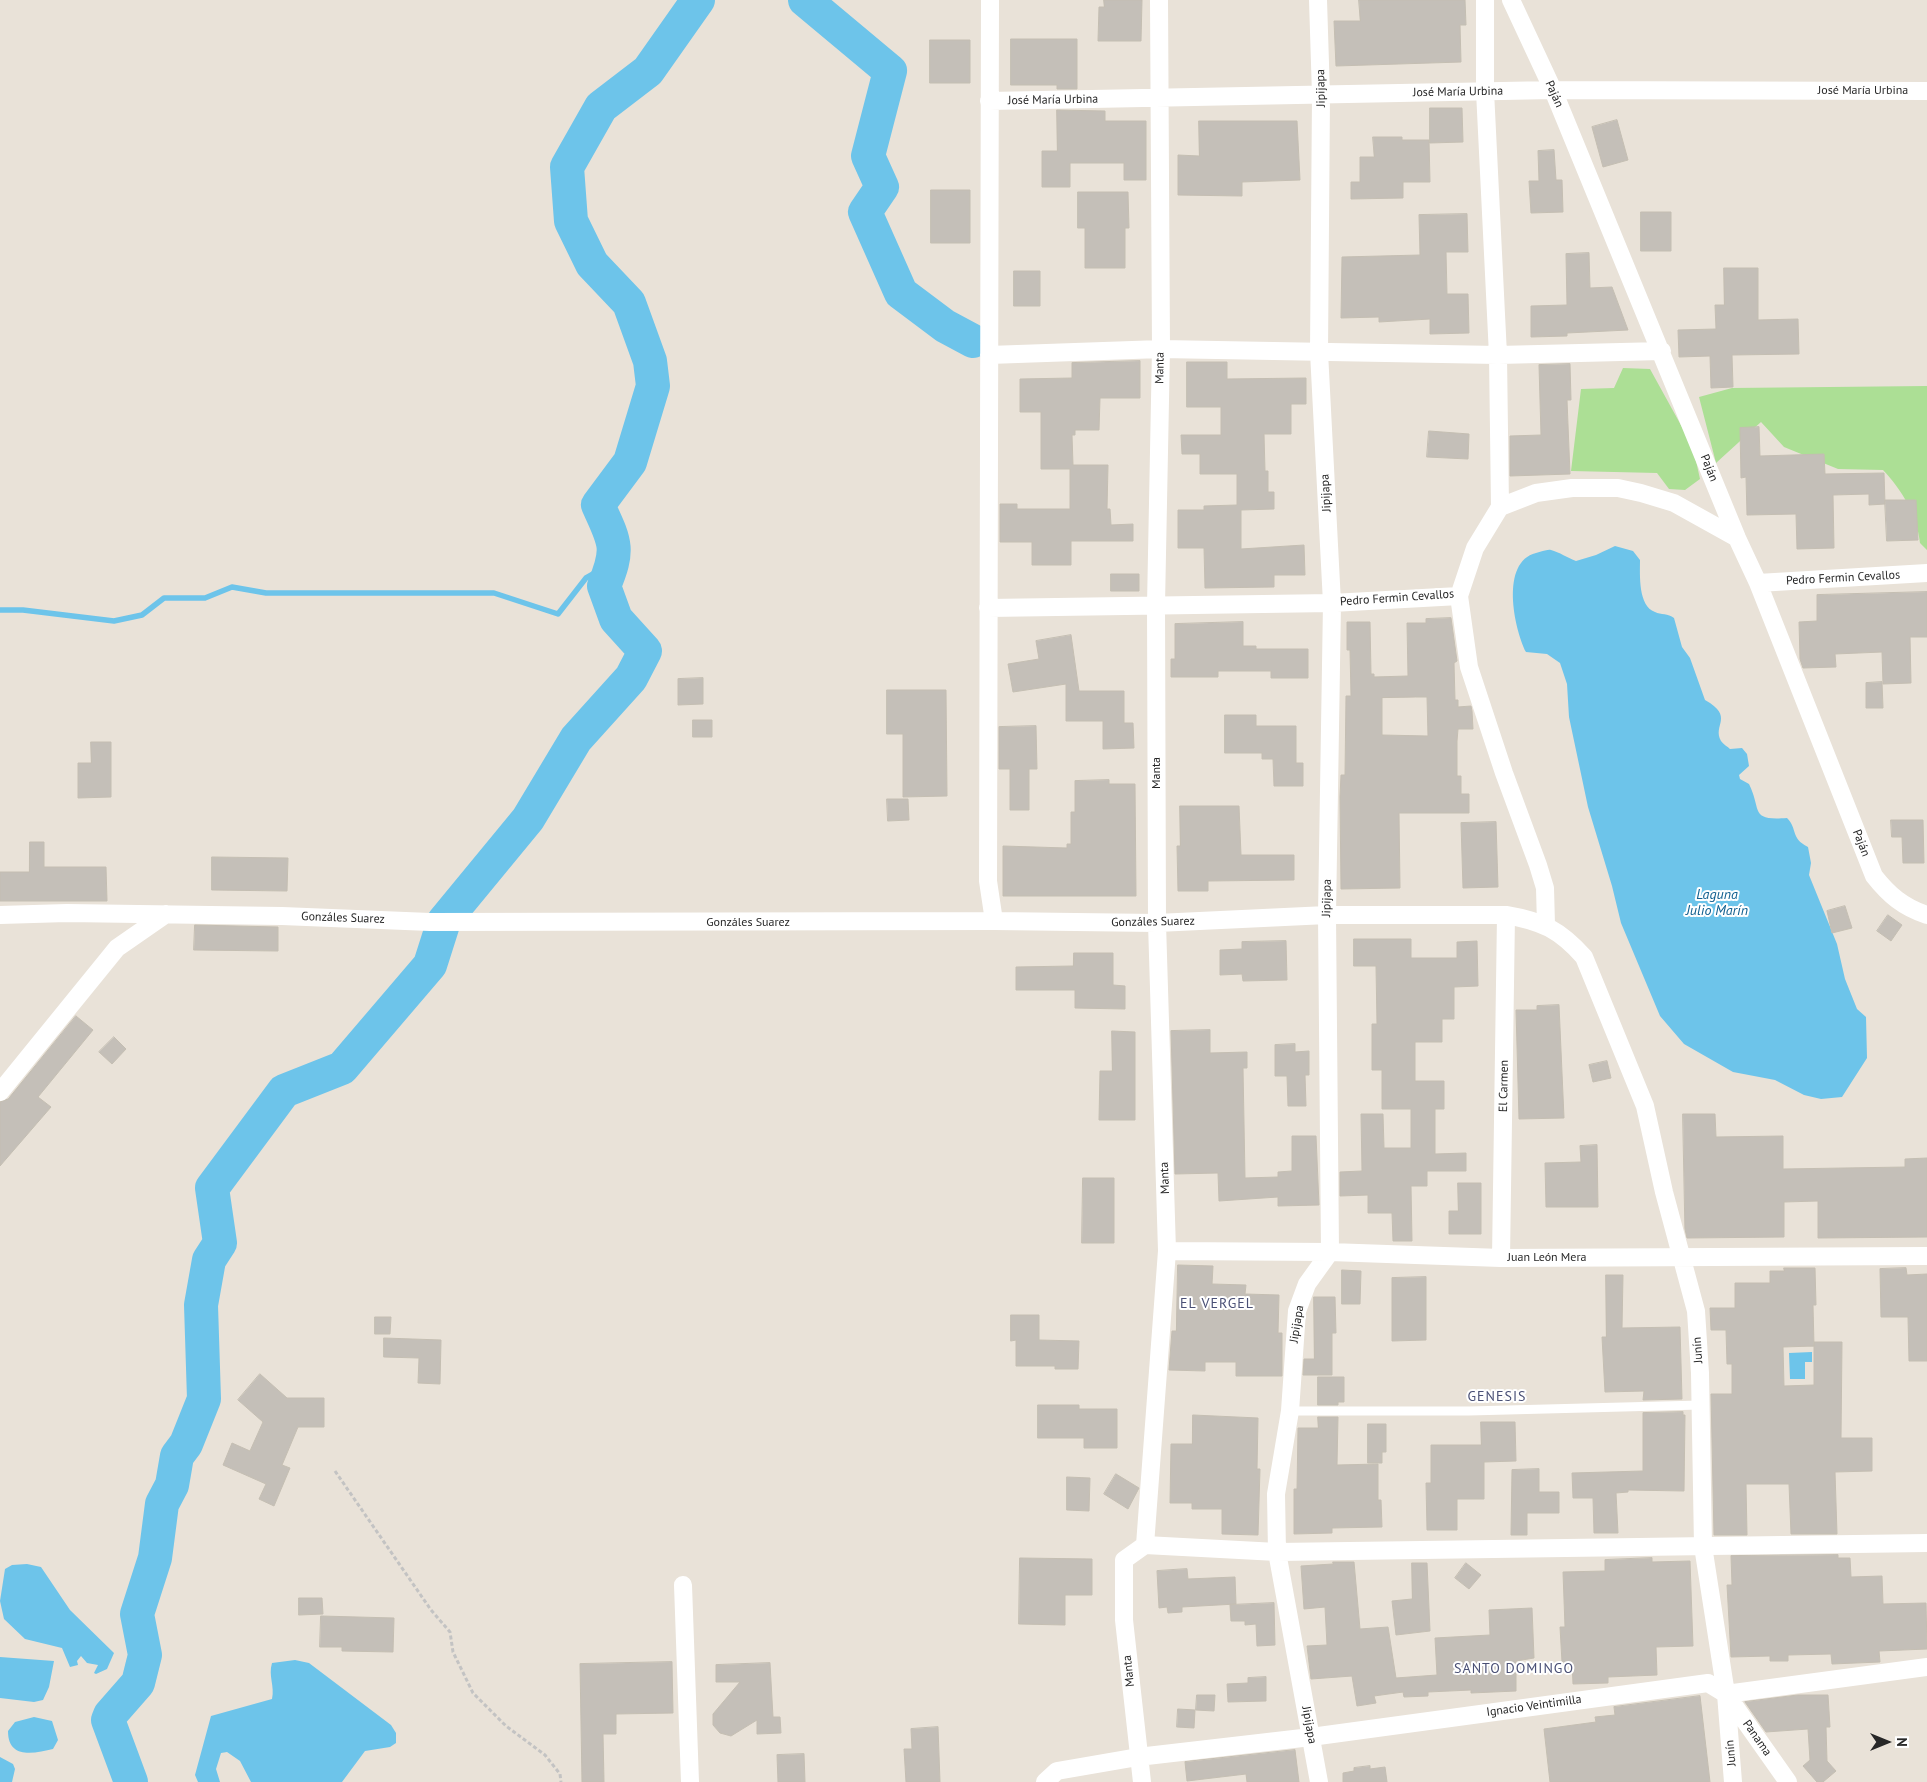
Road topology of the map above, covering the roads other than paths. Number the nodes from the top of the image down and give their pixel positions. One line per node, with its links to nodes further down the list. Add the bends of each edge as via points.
1 (990, 0): 11 (street)
2 (1159, 0): 10 (street, Manta)
3 (1318, 0): 9 (street, Jipijapa)
4 (1484, 0): 7 (street)
5 (1511, 0): 6 (street, Paján)
6 (1553, 90): 7 (street, José María Urbina); 8 (street, José María Urbina); 13 (street, Paján)
7 (1484, 91): 9 (street, José María Urbina); 16 (street)
8 (1927, 91)
9 (1322, 94): 10 (street, José María Urbina); 14 (street, Jipijapa)
10 (1160, 98): 11 (street, José María Urbina); 12 (street, Manta)
11 (990, 101): 15 (street)
12 (1160, 349): 14 (street); 15 (street); 23 (street, Manta)
13 (1662, 351): 16 (street); 18 (street, Paján)
14 (1319, 352): 16 (street); 22 (street, Jipijapa)
15 (989, 355): 24 (street)
16 (1498, 355): 17 (street)
17 (1500, 507): 18 (street, via 1536,493 1572,488 1618,488 1674,503); 21 (street, Pedro Fermin Cevallos, via 1475,548)
18 (1737, 538): 20 (street, Paján)
19 (1927, 573): 20 (street, Pedro Fermin Cevallos)
20 (1758, 583): 29 (street, Paján, via 1874,876 1890,896)
21 (1459, 596): 22 (street, Pedro Fermin Cevallos); 32 (street, via 1469,667 1545,888)
22 (1332, 603): 23 (street, Pedro Fermin Cevallos); 27 (street, Jipijapa)
23 (1156, 605): 24 (street, Pedro Fermin Cevallos); 31 (street, Manta)
24 (988, 608): 30 (street, via 988,881)
25 (166, 914): 26 (street, Gonzáles Suarez); 30 (street, Gonzáles Suarez, via 430,922); 34 (street, via 117,948)
26 (0, 915)
27 (1327, 915): 28 (street, Gonzáles Suarez); 31 (street, Gonzáles Suarez); 36 (street, Jipijapa)
28 (1506, 915): 32 (street, Gonzáles Suarez); 38 (street, El Carmen)
29 (1927, 915)
30 (994, 921): 31 (street, Gonzáles Suarez)
31 (1158, 923): 35 (street, Manta)
32 (1546, 925): 33 (street, Gonzáles Suarez)
33 (1569, 940): 39 (street, Junín, via 1584,957 1646,1106)
34 (0, 1092)
35 (1167, 1251): 36 (street, Juan León Mera); 43 (street, Manta)
36 (1330, 1252): 38 (street, Juan León Mera); 41 (street, Jipijapa, via 1307,1284 1297,1311)
37 (1927, 1256): 39 (street, Juan León Mera)
38 (1501, 1258): 39 (street, Juan León Mera)
39 (1681, 1258): 40 (street, Junín, via 1696,1310)
40 (1700, 1406): 41 (lane); 44 (street, Junín)
41 (1290, 1411): 45 (street, Jipijapa, via 1276,1494)
42 (1927, 1543): 44 (street)
43 (1145, 1545): 45 (street); 50 (street, Manta, via 1124,1560 1124,1620)
44 (1704, 1546): 45 (street); 48 (street, Junín)
45 (1277, 1552): 49 (street, Jipijapa)
46 (683, 1585): 51 (street)
47 (1927, 1667): 48 (street)
48 (1726, 1694): 49 (street, Ignacio Veintimilla, via 1708,1683); 55 (street, Junín); 56 (street, Panama)
49 (1311, 1737): 50 (street, Ignacio Veintimilla); 54 (street, Jipijapa)
50 (1138, 1757): 52 (street, Ignacio Veintimilla, via 1057,1771); 53 (street, Manta)
51 (690, 1782)
52 (1045, 1782)
53 (1142, 1782)
54 (1319, 1782)
55 (1733, 1782)
56 (1788, 1782)

